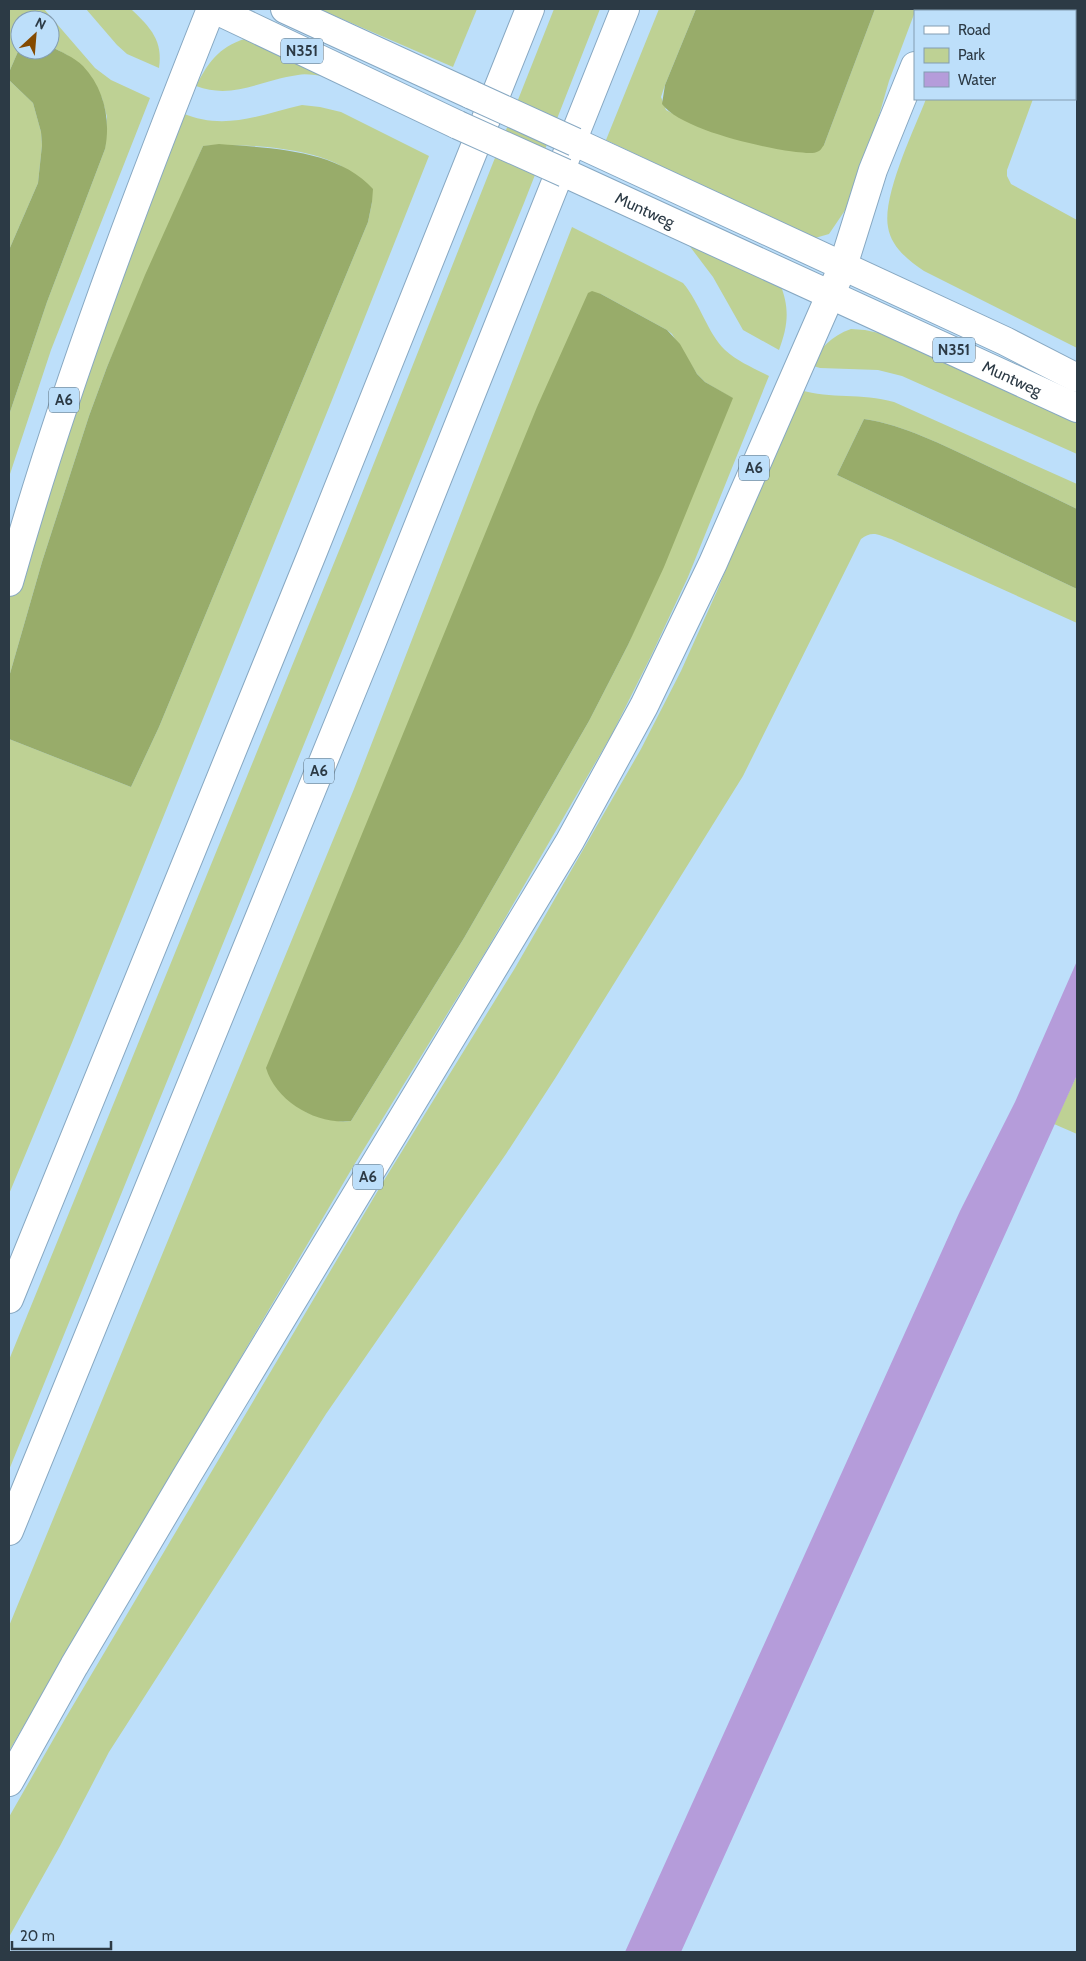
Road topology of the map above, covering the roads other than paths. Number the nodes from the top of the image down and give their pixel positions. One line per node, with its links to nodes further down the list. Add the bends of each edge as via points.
1 (212, 9): 7 (main road, Muntweg / N351, bridge, via 390,94); 10 (main road, A6, via 177,92 82,347)
2 (285, 9): 6 (main road, Muntweg / N351, bridge)
3 (530, 9): 11 (main road)
4 (625, 9): 12 (main road, A6, via 252,939)
5 (914, 68): 6 (main road, A6, via 873,170)
6 (843, 266): 7 (main road, A6); 8 (main road, Muntweg / N351)
7 (831, 294): 9 (main road, Muntweg / N351); 13 (main road, A6, via 680,634 570,841 186,1476)
8 (1077, 378)
9 (1077, 408)
10 (9, 582)
11 (9, 1299)
12 (9, 1531)
13 (9, 1782)

